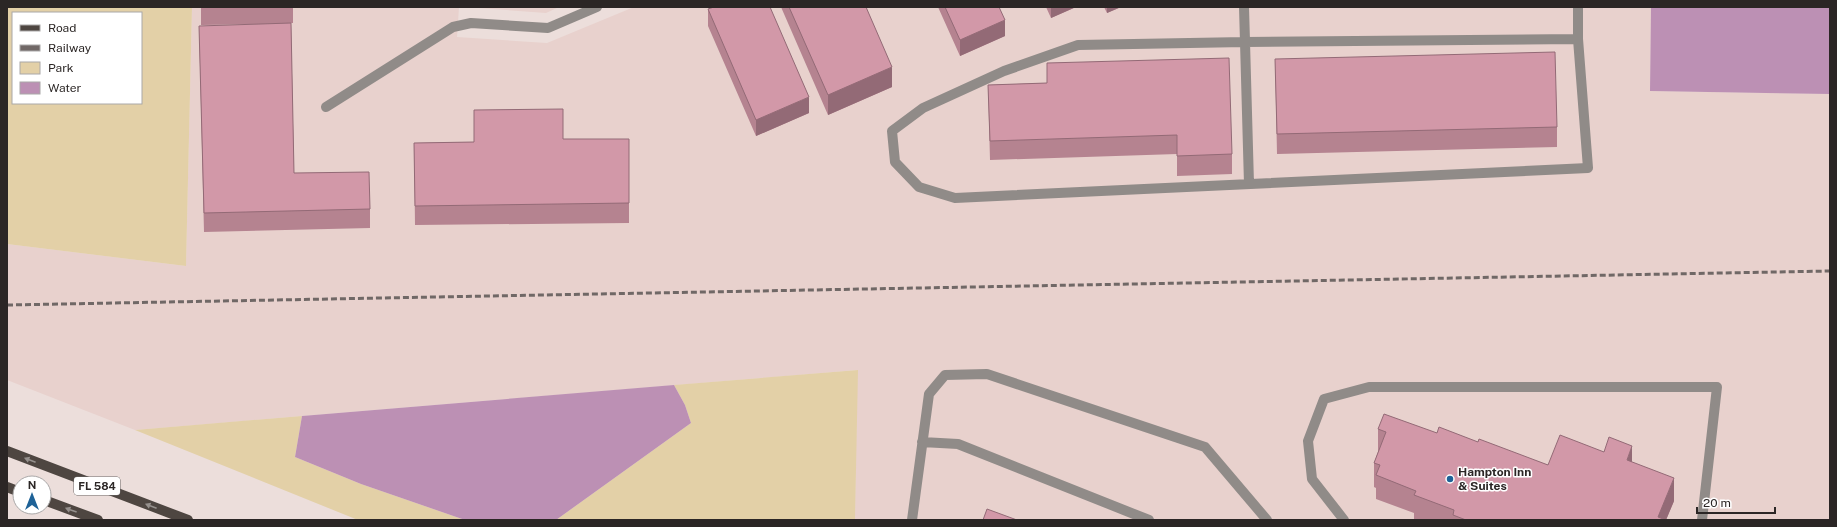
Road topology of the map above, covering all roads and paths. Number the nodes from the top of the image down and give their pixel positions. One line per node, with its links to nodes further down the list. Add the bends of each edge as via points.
1 (597, 7): 6 (street, via 548,28 471,23 453,27)
2 (1244, 7): 5 (street)
3 (1578, 7): 4 (street)
4 (1578, 39): 5 (street); 7 (street, via 1588,168)
5 (1245, 42): 7 (street); 7 (street, via 1078,46 1004,71 923,108 892,131 895,162 919,187 955,198)
6 (326, 107)
7 (1249, 184)
8 (922, 442): 13 (street); 14 (street, via 958,444); 15 (street, via 929,394 945,375 987,374 1205,447)
9 (7, 451): 12 (main road, FL 584, one-way to 9)
10 (52, 503): 11 (main road, one-way to 10)
11 (98, 520)
12 (188, 520)
13 (912, 520)
14 (1149, 520)
15 (1267, 520)
16 (1344, 520): 17 (street, via 1312,479 1308,441 1324,399 1369,387 1716,387)
17 (1702, 520)

